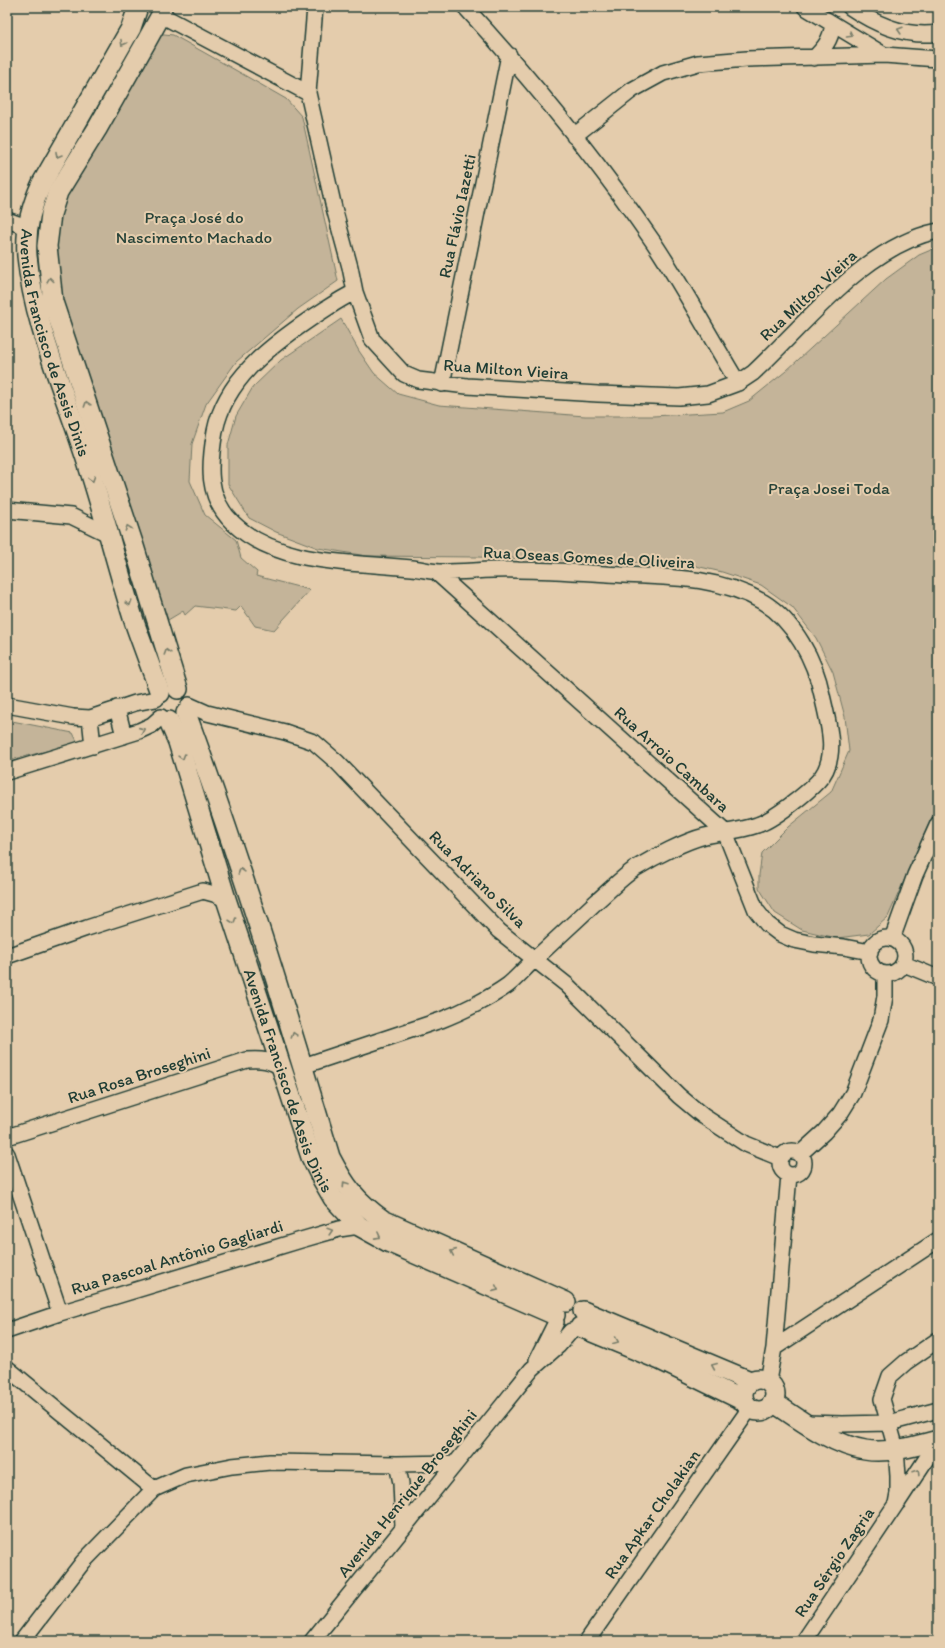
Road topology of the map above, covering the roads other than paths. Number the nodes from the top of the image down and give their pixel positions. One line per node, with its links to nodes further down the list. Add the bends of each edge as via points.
1 (138, 7): 16 (main road, Avenida Francisco de Assis Dinis, one-way to 16, via 131,28 42,182 32,204)
2 (315, 7): 13 (street, Rua Milton Vieira)
3 (465, 7): 9 (street)
4 (805, 7): 7 (street)
5 (850, 7): 8 (street, one-way to 5, via 914,34 875,22)
6 (161, 11): 13 (street); 24 (main road, Avenida Francisco de Assis Dinis, one-way to 6, via 133,543 53,302 47,246 51,214 58,192 97,130)
7 (833, 25): 10 (street, one-way to 10); 11 (street, via 830,38)
8 (938, 33)
9 (509, 55): 14 (street); 20 (street, Rua Flávio Iazetti)
10 (884, 55): 11 (street); 12 (street)
11 (814, 58): 14 (street, via 698,63 664,73 632,90)
12 (938, 59)
13 (308, 92): 18 (street, Rua Milton Vieira)
14 (574, 136): 19 (street, via 654,244)
15 (7, 220): 16 (street, via 21,225)
16 (27, 231): 22 (main road, Avenida Francisco de Assis Dinis, one-way to 22, via 31,284 52,364 82,446)
17 (938, 231): 19 (street, Rua Milton Vieira, via 898,245 862,267 772,355)
18 (355, 292): 20 (street, Rua Milton Vieira, via 372,339 396,367 418,380); 23 (street, Rua Oseas Gomes de Oliveira, via 343,297 288,334 260,356 245,372 216,423 209,467 212,486 220,507 231,522 266,546 338,563)
19 (738, 383): 20 (street, Rua Milton Vieira, via 708,394 679,397)
20 (442, 384)
21 (7, 510): 22 (street, via 71,516)
22 (108, 534): 25 (main road, Avenida Francisco de Assis Dinis, one-way to 25)
23 (437, 572): 35 (street, Rua Arroio Cambara); 35 (street, Rua Oseas Gomes de Oliveira, via 516,570 685,578 745,594 765,603 781,617 798,636 821,688 830,732 829,761 820,780 768,820)
24 (178, 689): 25 (main road, via 169,688); 28 (main road, via 186,695)
25 (158, 696): 27 (street); 30 (main road, via 155,705 157,712)
26 (7, 705): 29 (street)
27 (117, 708): 29 (street); 31 (street)
28 (187, 709): 30 (main road, via 179,719); 40 (street, Rua Adriano Silva, via 285,732 314,742 337,762 499,931); 44 (main road, Avenida Francisco de Assis Dinis, one-way to 28)
29 (90, 718): 32 (street)
30 (165, 719): 31 (street, one-way to 30); 36 (main road, Avenida Francisco de Assis Dinis, one-way to 36, via 178,742)
31 (124, 736): 32 (street)
32 (93, 746): 33 (street)
33 (7, 772)
34 (938, 824): 37 (street, via 915,875)
35 (725, 832): 38 (street, Rua Arroio Cambara, via 756,910 767,924 794,940); 40 (street, Rua Oseas Gomes de Oliveira, via 700,838 636,868)
36 (226, 899): 39 (street, via 203,891); 45 (main road, Avenida Francisco de Assis Dinis, one-way to 45)
37 (892, 939): 38 (street, via 883,939 875,944); 41 (street, via 901,944 905,954)
38 (870, 952): 42 (street, via 870,962)
39 (7, 956)
40 (535, 959): 44 (street, Rua Oseas Gomes de Oliveira, via 507,986 460,1013); 49 (street, Rua Adriano Silva, via 567,986 679,1096 703,1116 746,1144)
41 (904, 964): 42 (street, via 896,972); 43 (street)
42 (884, 975): 47 (street, via 885,996 881,1020 853,1093 840,1114)
43 (938, 978)
44 (303, 1066): 54 (main road, Avenida Francisco de Assis Dinis, one-way to 44, via 383,1220 366,1208 352,1194 330,1157)
45 (283, 1068): 46 (street, Rua Rosa Broseghini, via 261,1059 247,1060); 51 (main road, Avenida Francisco de Assis Dinis, via 311,1157 333,1198)
46 (7, 1137)
47 (801, 1153): 49 (street, via 794,1150 786,1152); 50 (street, via 805,1161 803,1169 797,1174)
48 (7, 1154): 53 (street)
49 (780, 1158): 50 (street, via 783,1171)
50 (789, 1175): 57 (street)
51 (359, 1226): 53 (street, Rua Pascoal Antônio Gagliardi, one-way to 51, via 339,1229); 54 (main road, Avenida Francisco de Assis Dinis, one-way to 54, via 392,1244)
52 (938, 1240): 57 (street)
53 (60, 1312): 55 (street, Rua Pascoal Antônio Gagliardi)
54 (568, 1318): 59 (main road, Avenida Francisco de Assis Dinis, one-way to 54); 61 (main road, Avenida Francisco de Assis Dinis, one-way to 61); 67 (street, Avenida Henrique Broseghini, via 532,1369)
55 (7, 1331)
56 (938, 1340): 64 (street, Rua Sérgio Zagria, via 890,1376 882,1398)
57 (774, 1348): 59 (street)
58 (7, 1368): 69 (street)
59 (759, 1381): 60 (main road, via 774,1388); 61 (main road, via 745,1386 742,1393)
60 (773, 1402): 61 (main road, via 767,1408 758,1411); 63 (main road)
61 (747, 1404): 74 (street, Rua Apkar Cholakian)
62 (938, 1410): 64 (street)
63 (806, 1422): 64 (street); 66 (main road, via 838,1442 866,1450)
64 (889, 1424): 66 (street, Rua Sérgio Zagria)
65 (938, 1440): 66 (main road); 70 (street, Rua Sérgio Zagria, one-way to 65)
66 (896, 1449): 70 (street, Rua Sérgio Zagria)
67 (455, 1463): 68 (street); 71 (street, Avenida Henrique Broseghini)
68 (397, 1464): 69 (street, via 270,1462 186,1475); 71 (street, via 401,1483)
69 (154, 1489): 72 (street, via 83,1562)
70 (896, 1504): 75 (street, Rua Sérgio Zagria)
71 (403, 1528): 73 (street, Avenida Henrique Broseghini)
72 (22, 1641)
73 (312, 1641)
74 (587, 1641)
75 (804, 1641)

